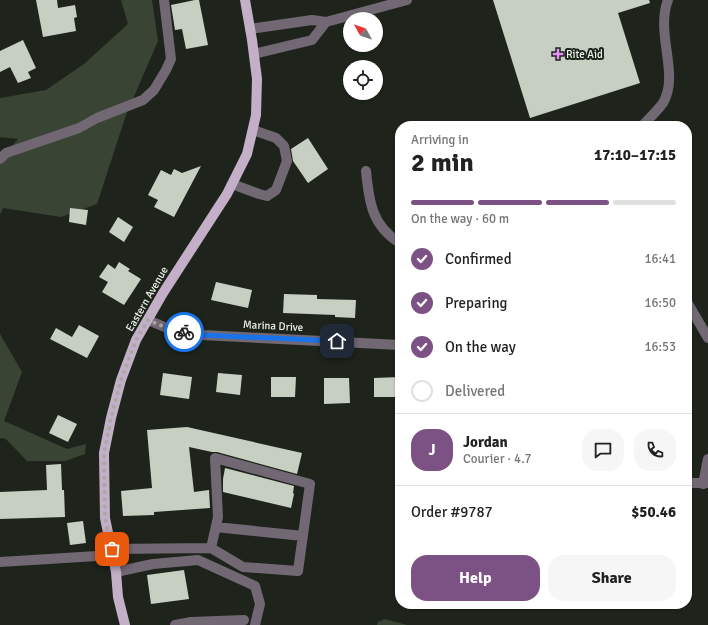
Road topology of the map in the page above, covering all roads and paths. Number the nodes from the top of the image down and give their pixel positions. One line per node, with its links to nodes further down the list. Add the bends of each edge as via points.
1 (164, 0): 10 (street, via 171,59 154,90 143,100 78,128 6,153)
2 (245, 0): 6 (main road, Eastern Avenue)
3 (407, 0): 5 (street)
4 (668, 0): 8 (street, via 663,26 669,70 667,93)
5 (326, 22): 6 (street, via 312,20); 7 (street, via 312,40)
6 (250, 29): 7 (main road, Eastern Avenue)
7 (254, 54): 9 (main road, Eastern Avenue, via 257,79)
8 (646, 121)
9 (253, 130): 12 (main road, Eastern Avenue, via 247,154); 12 (street, via 276,138 284,146 287,161 276,190 267,196)
10 (0, 159)
11 (366, 171): 13 (street, via 376,220 389,237)
12 (232, 184): 15 (main road, Eastern Avenue)
13 (395, 240)
14 (692, 311): 16 (street)
15 (148, 320): 17 (street, Marina Drive, via 174,331 202,335); 24 (main road, Eastern Avenue, via 136,340 121,380 104,453 105,518)
16 (708, 338)
17 (395, 345)
18 (708, 459): 20 (street)
19 (692, 483): 20 (street)
20 (706, 484)
21 (216, 527): 22 (street); 22 (street, via 218,518 215,458 310,484); 23 (street)
22 (303, 536): 23 (street, via 298,571 243,567)
23 (211, 548): 24 (street)
24 (112, 552): 25 (street); 26 (main road, Eastern Avenue)
25 (0, 562)
26 (116, 572): 28 (main road, Eastern Avenue, via 118,598); 30 (street, via 154,564 198,560 255,586 260,604)
27 (244, 620): 29 (street)
28 (125, 625)
29 (175, 625)
30 (255, 625)

